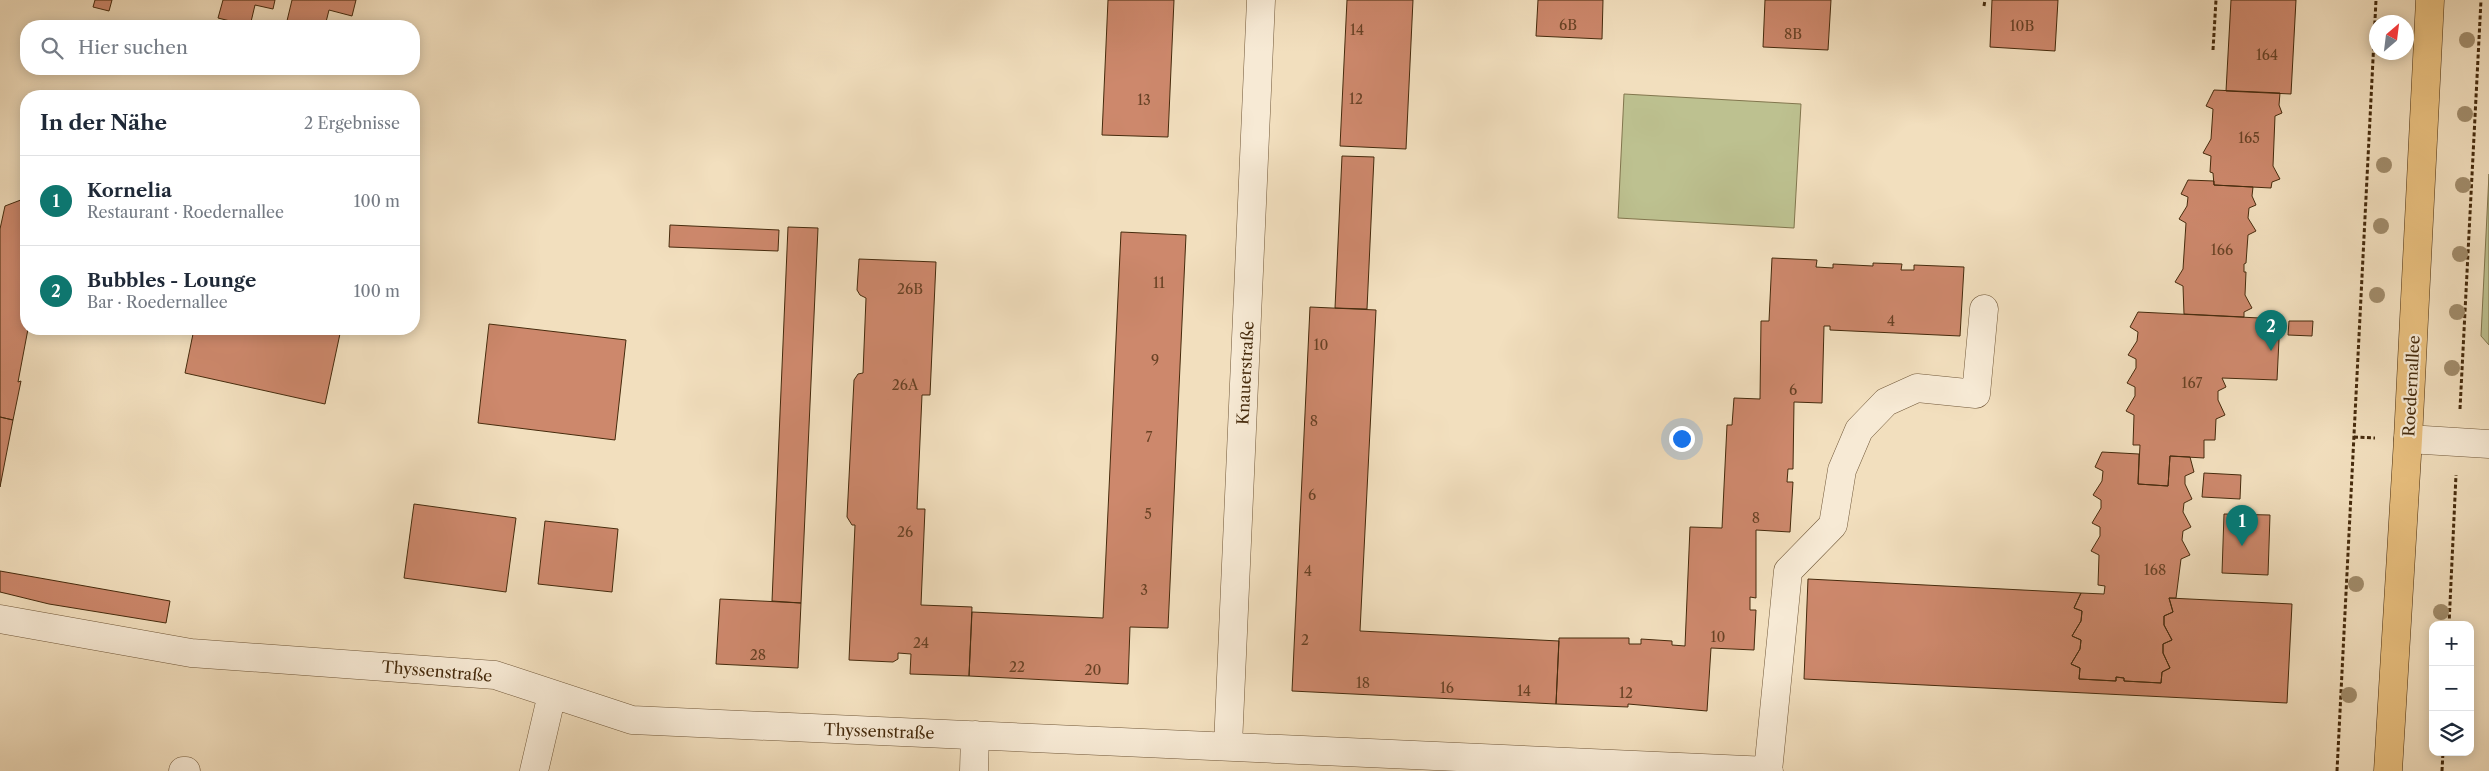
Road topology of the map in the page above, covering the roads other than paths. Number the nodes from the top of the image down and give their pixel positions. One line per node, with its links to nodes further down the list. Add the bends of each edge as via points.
1 (1261, 0): 9 (street, Knauerstraße)
2 (2430, 0): 4 (main road, Roedernallee)
3 (1984, 309): 12 (street, via 1976,394 1917,388 1886,402 1859,430 1842,470 1833,525 1788,571)
4 (2408, 439): 5 (street); 13 (main road, Roedernallee)
5 (2489, 444)
6 (0, 619): 7 (street, Thyssenstraße, via 191,653 495,675)
7 (552, 694): 8 (street, Thyssenstraße, via 632,720); 10 (street)
8 (975, 735): 9 (street, Thyssenstraße); 11 (street)
9 (1228, 745): 12 (street, Thyssenstraße)
10 (534, 771)
11 (974, 771)
12 (1768, 771)
13 (2388, 771)

